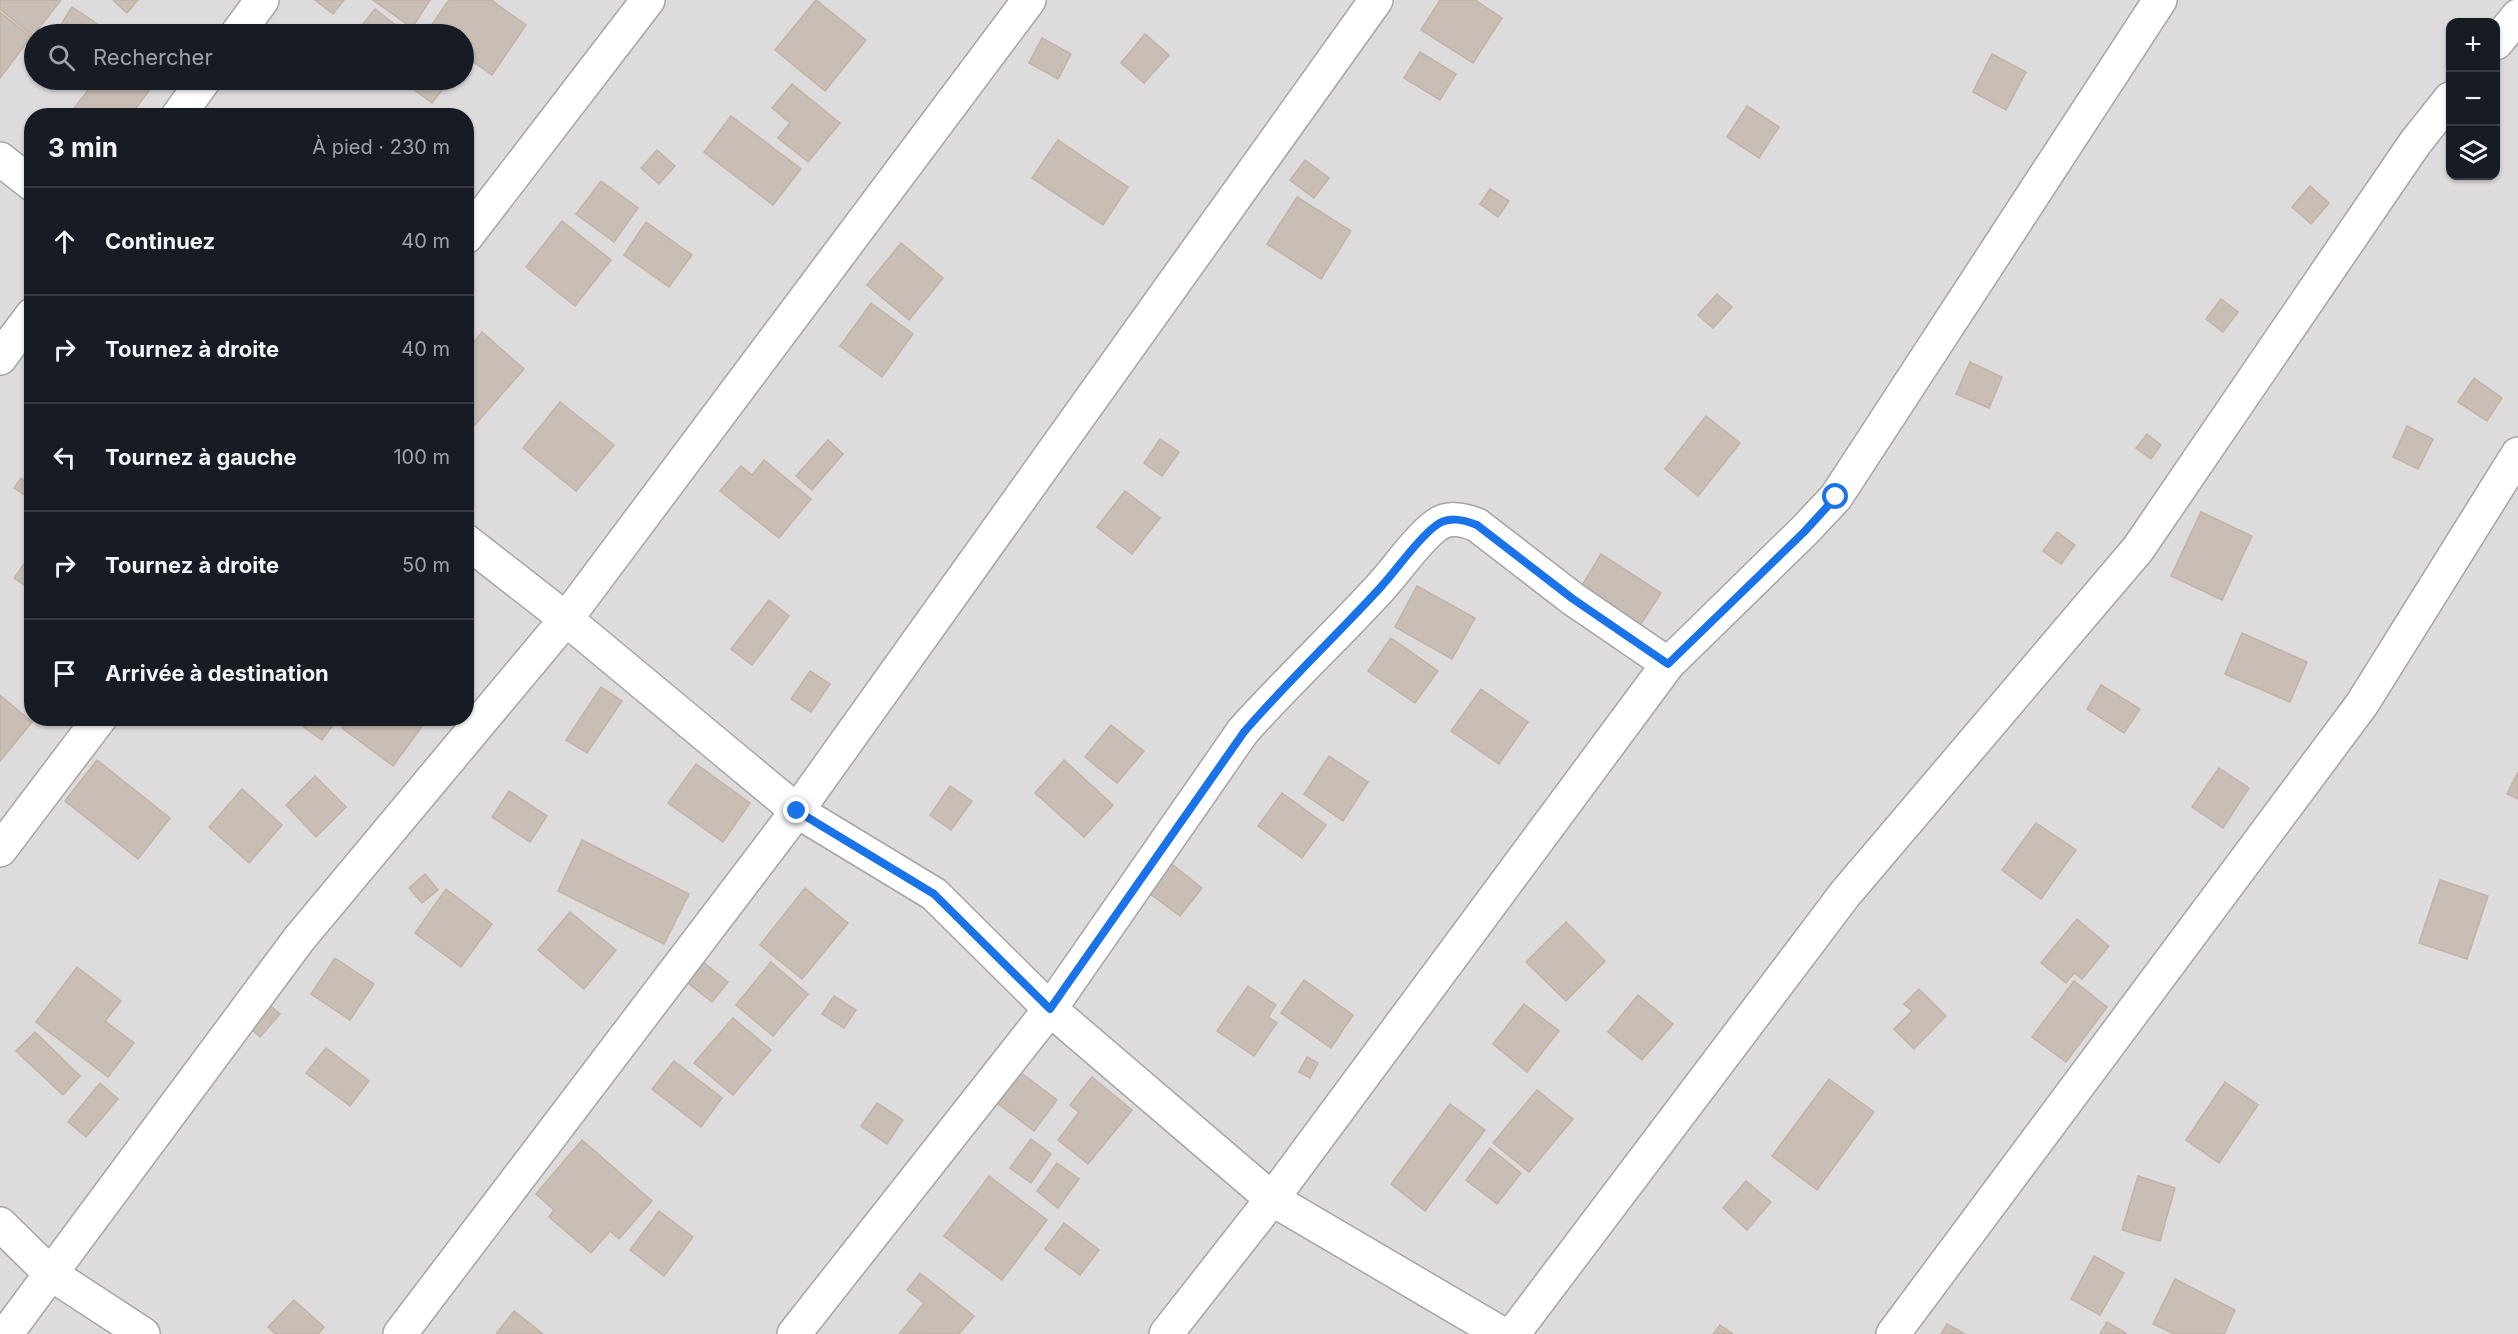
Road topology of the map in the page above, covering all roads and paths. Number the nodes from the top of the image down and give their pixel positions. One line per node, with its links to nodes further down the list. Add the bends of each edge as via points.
1 (262, 0): 7 (street)
2 (648, 0): 14 (street)
3 (1029, 0): 19 (street)
4 (1376, 0): 22 (street)
5 (2160, 0): 20 (street, via 1836,497)
6 (2518, 16): 8 (street)
7 (244, 24)
8 (2500, 38)
9 (197, 90): 11 (street)
10 (2446, 105): 34 (street, via 2415,143 2138,549 1845,894)
11 (184, 108)
12 (0, 159): 13 (street)
13 (24, 178)
14 (474, 227)
15 (24, 326): 16 (street)
16 (0, 358)
17 (2518, 454): 35 (street, via 2362,704)
18 (474, 547): 19 (street)
19 (566, 619): 22 (street); 27 (street, via 299,939)
20 (1668, 664): 24 (street, via 1573,599 1477,525 1449,519 1434,526 1244,732); 25 (street)
21 (93, 726): 23 (street)
22 (797, 811): 24 (street, via 934,894); 30 (street)
23 (0, 850)
24 (1050, 1009): 25 (street); 31 (street)
25 (1272, 1199): 32 (street); 33 (street)
26 (0, 1224): 27 (street)
27 (51, 1274): 28 (street); 29 (street)
28 (6, 1334)
29 (143, 1334)
30 (400, 1334)
31 (794, 1334)
32 (1166, 1334)
33 (1502, 1334)
34 (1513, 1334)
35 (1893, 1334)

